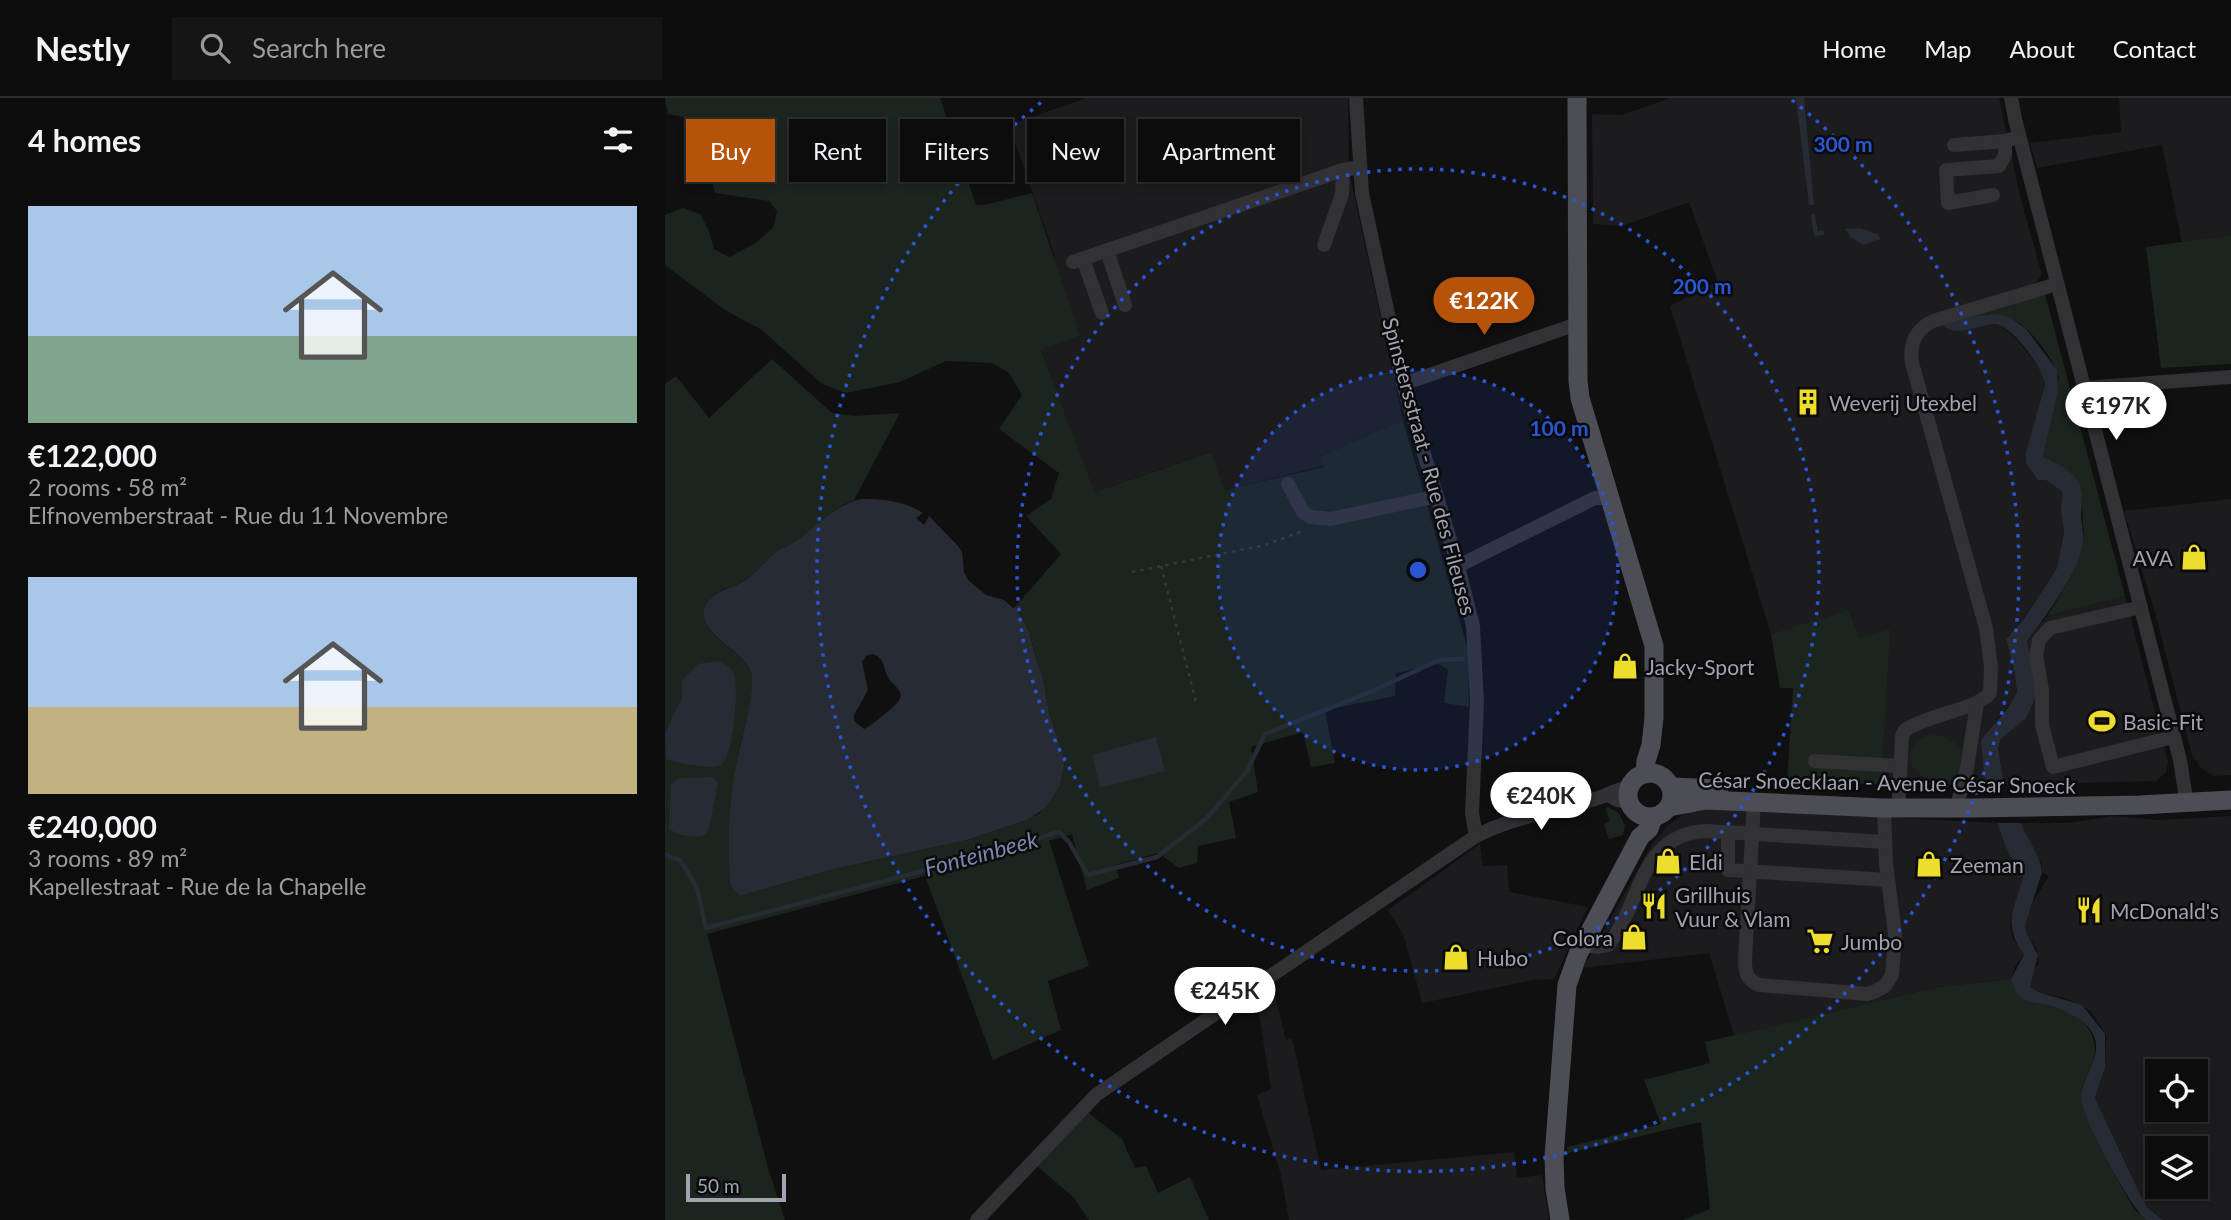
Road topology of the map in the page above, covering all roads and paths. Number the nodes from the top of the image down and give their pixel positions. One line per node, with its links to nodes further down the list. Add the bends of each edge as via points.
1 (1356, 98): 6 (street, Spinstersstraat - Rue des Fileuses)
2 (1577, 98): 14 (main road)
3 (2011, 98): 4 (street)
4 (2012, 139): 5 (street); 8 (street, via 1999,166 1946,170 1948,203); 11 (street)
5 (1954, 145)
6 (1360, 167): 7 (street); 16 (street, Spinstersstraat - Rue des Fileuses)
7 (1343, 170): 9 (street, via 1342,194); 10 (street)
8 (1993, 195)
9 (1324, 245)
10 (1107, 251): 12 (street); 13 (street, via 1078,260)
11 (2057, 284): 17 (street); 27 (street, via 1933,321 1919,331 1912,346 1912,363 1986,628 1990,693)
12 (1125, 305)
13 (1101, 313)
14 (1577, 324): 16 (street); 20 (main road, via 1580,398)
15 (2231, 377): 17 (street)
16 (1402, 384): 19 (street, Spinstersstraat - Rue des Fileuses)
17 (2083, 388): 25 (street)
18 (1288, 484): 21 (street, via 1303,512)
19 (1437, 496): 21 (street); 23 (street, Spinstersstraat - Rue des Fileuses)
20 (1609, 498): 23 (street, via 1595,498); 33 (main road, via 1654,646 1651,745 1659,762)
21 (1331, 519): 22 (path, via 1265,545)
22 (1161, 566): 24 (path); 26 (path)
23 (1458, 566): 40 (street, Spinstersstraat - Rue des Fileuses, via 1473,626 1477,702 1472,813)
24 (1132, 572)
25 (2141, 607): 28 (street); 28 (street, via 2050,628 2043,634 2036,655 2042,725 2053,767)
26 (1196, 702)
27 (1977, 703): 30 (street, via 1933,715 1905,730); 34 (street)
28 (2173, 737): 32 (street)
29 (1815, 761): 30 (street)
30 (1901, 766): 37 (street)
31 (2231, 789): 32 (main road, César Snoecklaan - Avenue César Snoeck)
32 (2185, 792): 34 (main road, César Snoecklaan - Avenue César Snoeck)
33 (1650, 796): 36 (main road, César Snoecklaan - Avenue César Snoeck); 37 (main road, César Snoecklaan - Avenue César Snoeck); 40 (street, via 1618,789); 44 (main road, via 1649,829 1640,836)
34 (1959, 798): 37 (main road, César Snoecklaan - Avenue César Snoeck)
35 (2231, 800): 37 (main road, César Snoecklaan - Avenue César Snoeck, via 2057,808)
36 (1754, 802): 37 (main road, César Snoecklaan - Avenue César Snoeck); 39 (street)
37 (1891, 802): 41 (street)
38 (1728, 833): 39 (street); 42 (street, via 1728,870); 44 (street, via 1707,831 1672,839 1661,848 1614,939 1604,947)
39 (1752, 834): 41 (street); 42 (street)
40 (1476, 836): 45 (street, via 1096,1095)
41 (1885, 842): 43 (street)
42 (1749, 872): 43 (street); 43 (street, via 1748,978 1759,985 1867,994 1885,986 1892,975 1895,934)
43 (1888, 880)
44 (1583, 945): 46 (main road, via 1569,978 1563,1020 1553,1157)
45 (977, 1220)
46 (1560, 1220)

